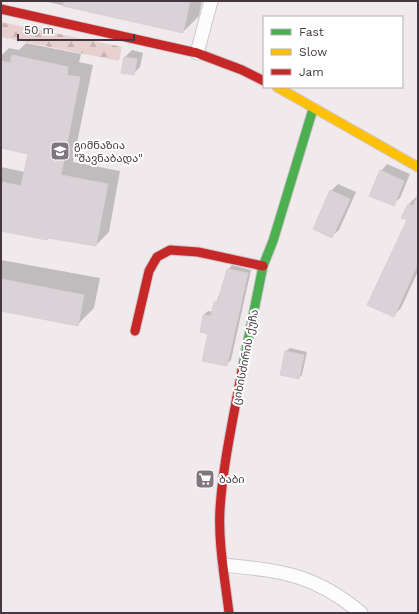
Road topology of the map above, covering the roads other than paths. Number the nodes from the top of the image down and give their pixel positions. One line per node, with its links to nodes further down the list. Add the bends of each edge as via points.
1 (211, 1): 3 (street)
2 (1, 9): 3 (street)
3 (198, 53): 4 (street)
4 (263, 80)
5 (279, 88): 6 (street)
6 (313, 109): 7 (street); 8 (street, ციხისძირის ქუჩა, via 273,241)
7 (418, 167)
8 (262, 266): 9 (street, via 198,252 170,250 157,257 150,272); 10 (street, ციხისძირის ქუჩა, via 232,418 220,510)
9 (135, 331)
10 (224, 565): 11 (street, ციხისძირის ქუჩა); 12 (street, via 278,571 316,583)
11 (229, 613)
12 (361, 613)

